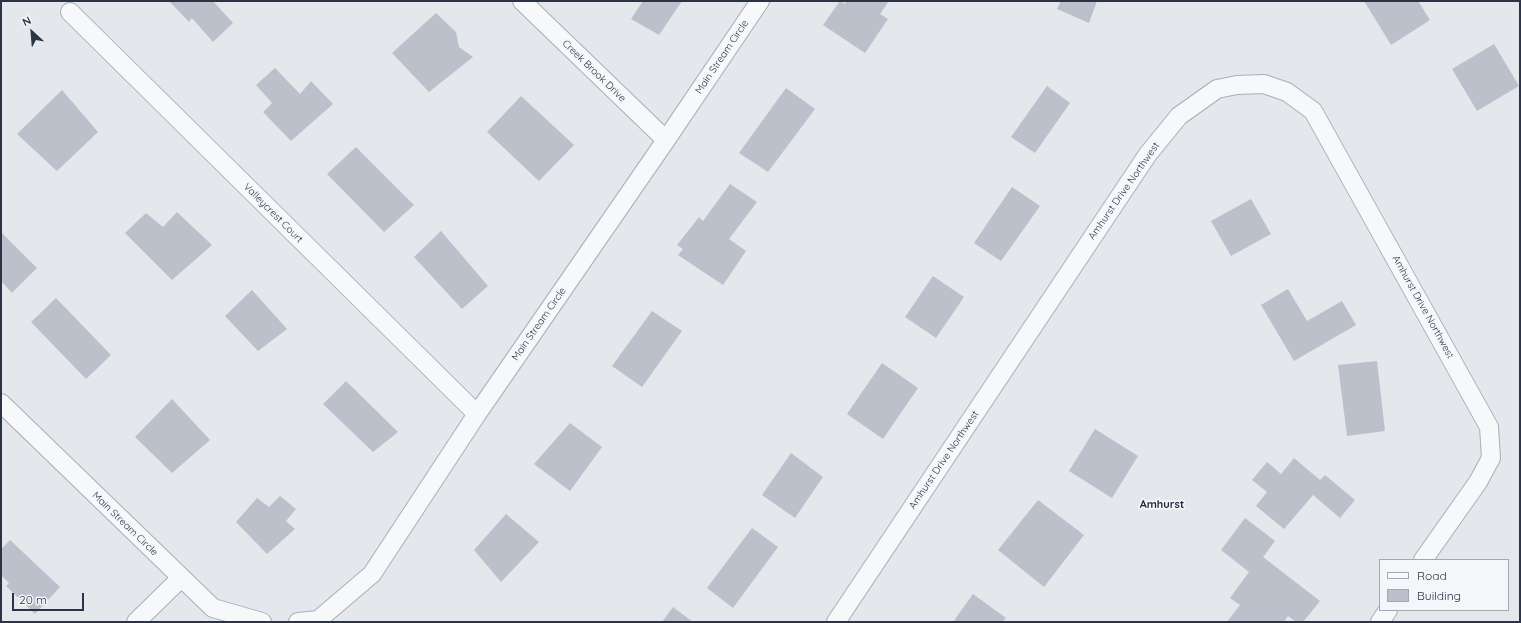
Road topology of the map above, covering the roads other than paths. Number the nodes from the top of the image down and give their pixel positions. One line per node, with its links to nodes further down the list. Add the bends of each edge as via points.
1 (522, 1): 4 (street, Creek Brook Drive)
2 (760, 1): 4 (street, Main Stream Circle)
3 (70, 12): 6 (street, Valleycrest Court)
4 (666, 140): 6 (street, Main Stream Circle)
5 (1, 403): 8 (street, Main Stream Circle)
6 (477, 414): 12 (street, Main Stream Circle, via 372,574 318,620)
7 (1424, 559): 13 (street, Amhurst Drive Northwest, via 1478,482 1491,458 1490,427 1313,111 1287,92 1270,86 1237,85 1217,89 1178,116 1148,154)
8 (181, 578): 10 (street); 11 (street, Main Stream Circle, via 212,608)
9 (1387, 611): 14 (street)
10 (136, 622)
11 (262, 622)
12 (298, 622)
13 (836, 622)
14 (1380, 622)

